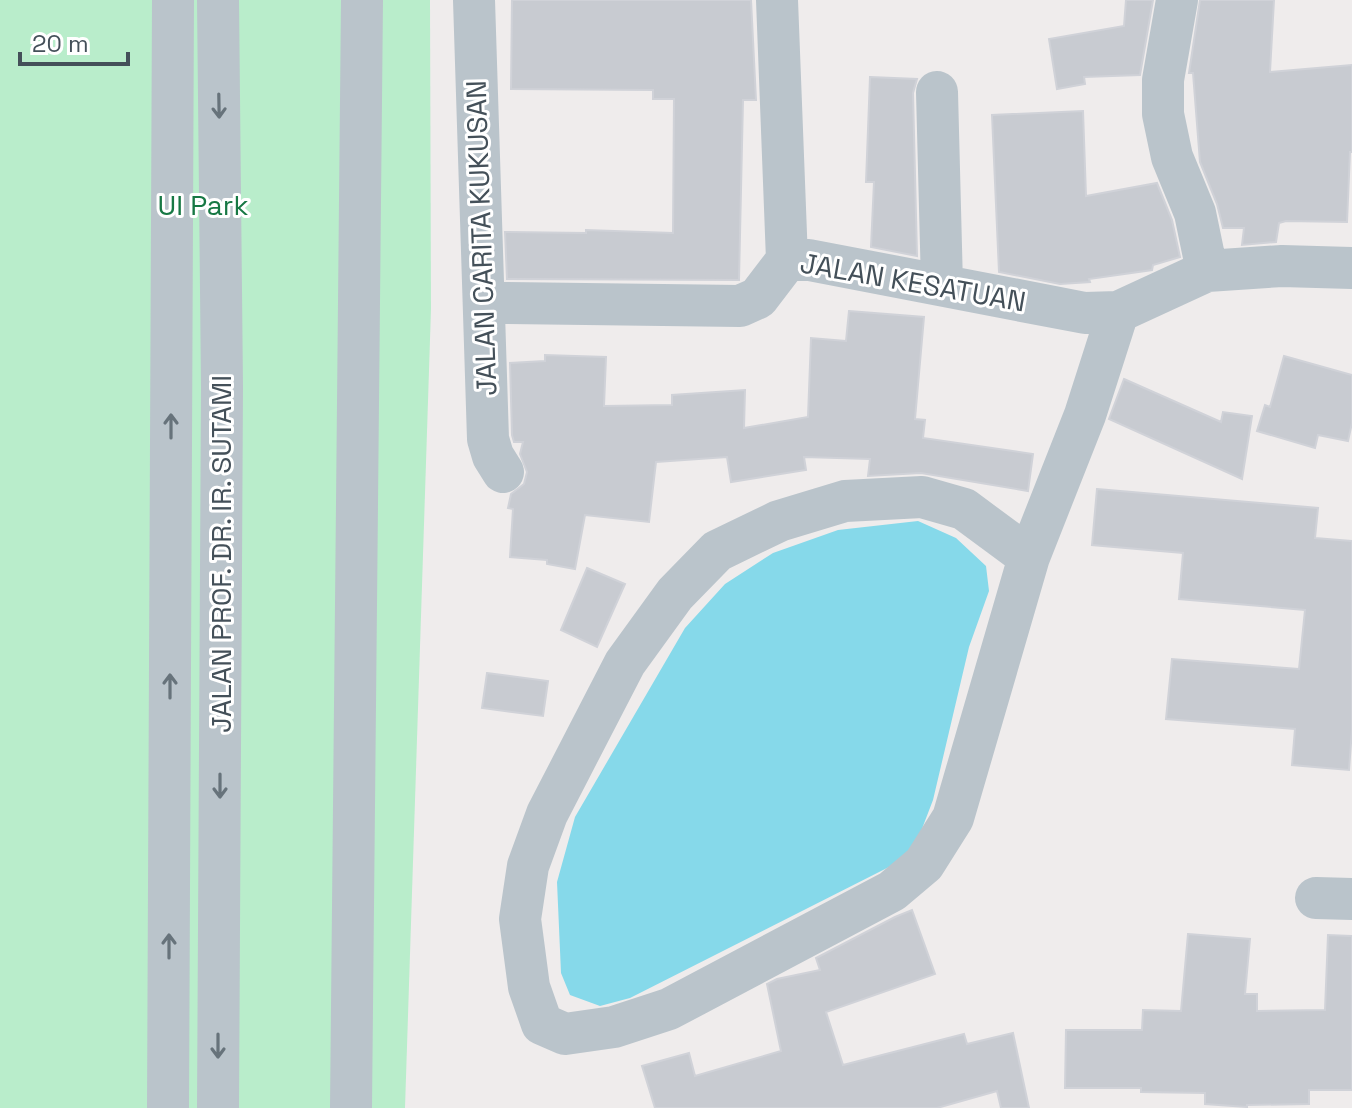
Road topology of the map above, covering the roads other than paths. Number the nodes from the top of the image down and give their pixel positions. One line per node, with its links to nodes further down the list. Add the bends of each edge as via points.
1 (173, 0): 16 (street, JALAN PROF. DR. IR. SUTAMI, one-way to 1)
2 (218, 0): 17 (street, JALAN PROF. DR. IR. SUTAMI, one-way to 17)
3 (362, 0): 18 (street)
4 (474, 0): 12 (street, JALAN CARITA KUKUSAN)
5 (777, 0): 8 (street)
6 (1177, 0): 10 (street, via 1163,80 1163,114 1172,157 1195,213)
7 (937, 92): 11 (street)
8 (787, 260): 11 (street, JALAN KESATUAN); 12 (street, JALAN KESATUAN, via 758,298 740,306)
9 (1352, 268): 10 (street, JALAN KESATUAN)
10 (1207, 271): 13 (street, JALAN KESATUAN)
11 (942, 285): 13 (street, JALAN KESATUAN, via 1085,313)
12 (484, 300): 14 (street, JALAN CARITA KUKUSAN, via 488,439)
13 (1118, 312): 15 (street, via 1085,415)
14 (503, 472)
15 (1029, 557): 15 (street, via 964,509 922,497 845,501 779,521 717,551 675,594 625,663 547,814 528,866 520,919 529,987 542,1024 565,1034 614,1027 669,1009 892,891 924,864 953,818)
16 (168, 1108)
17 (218, 1108)
18 (351, 1108)

